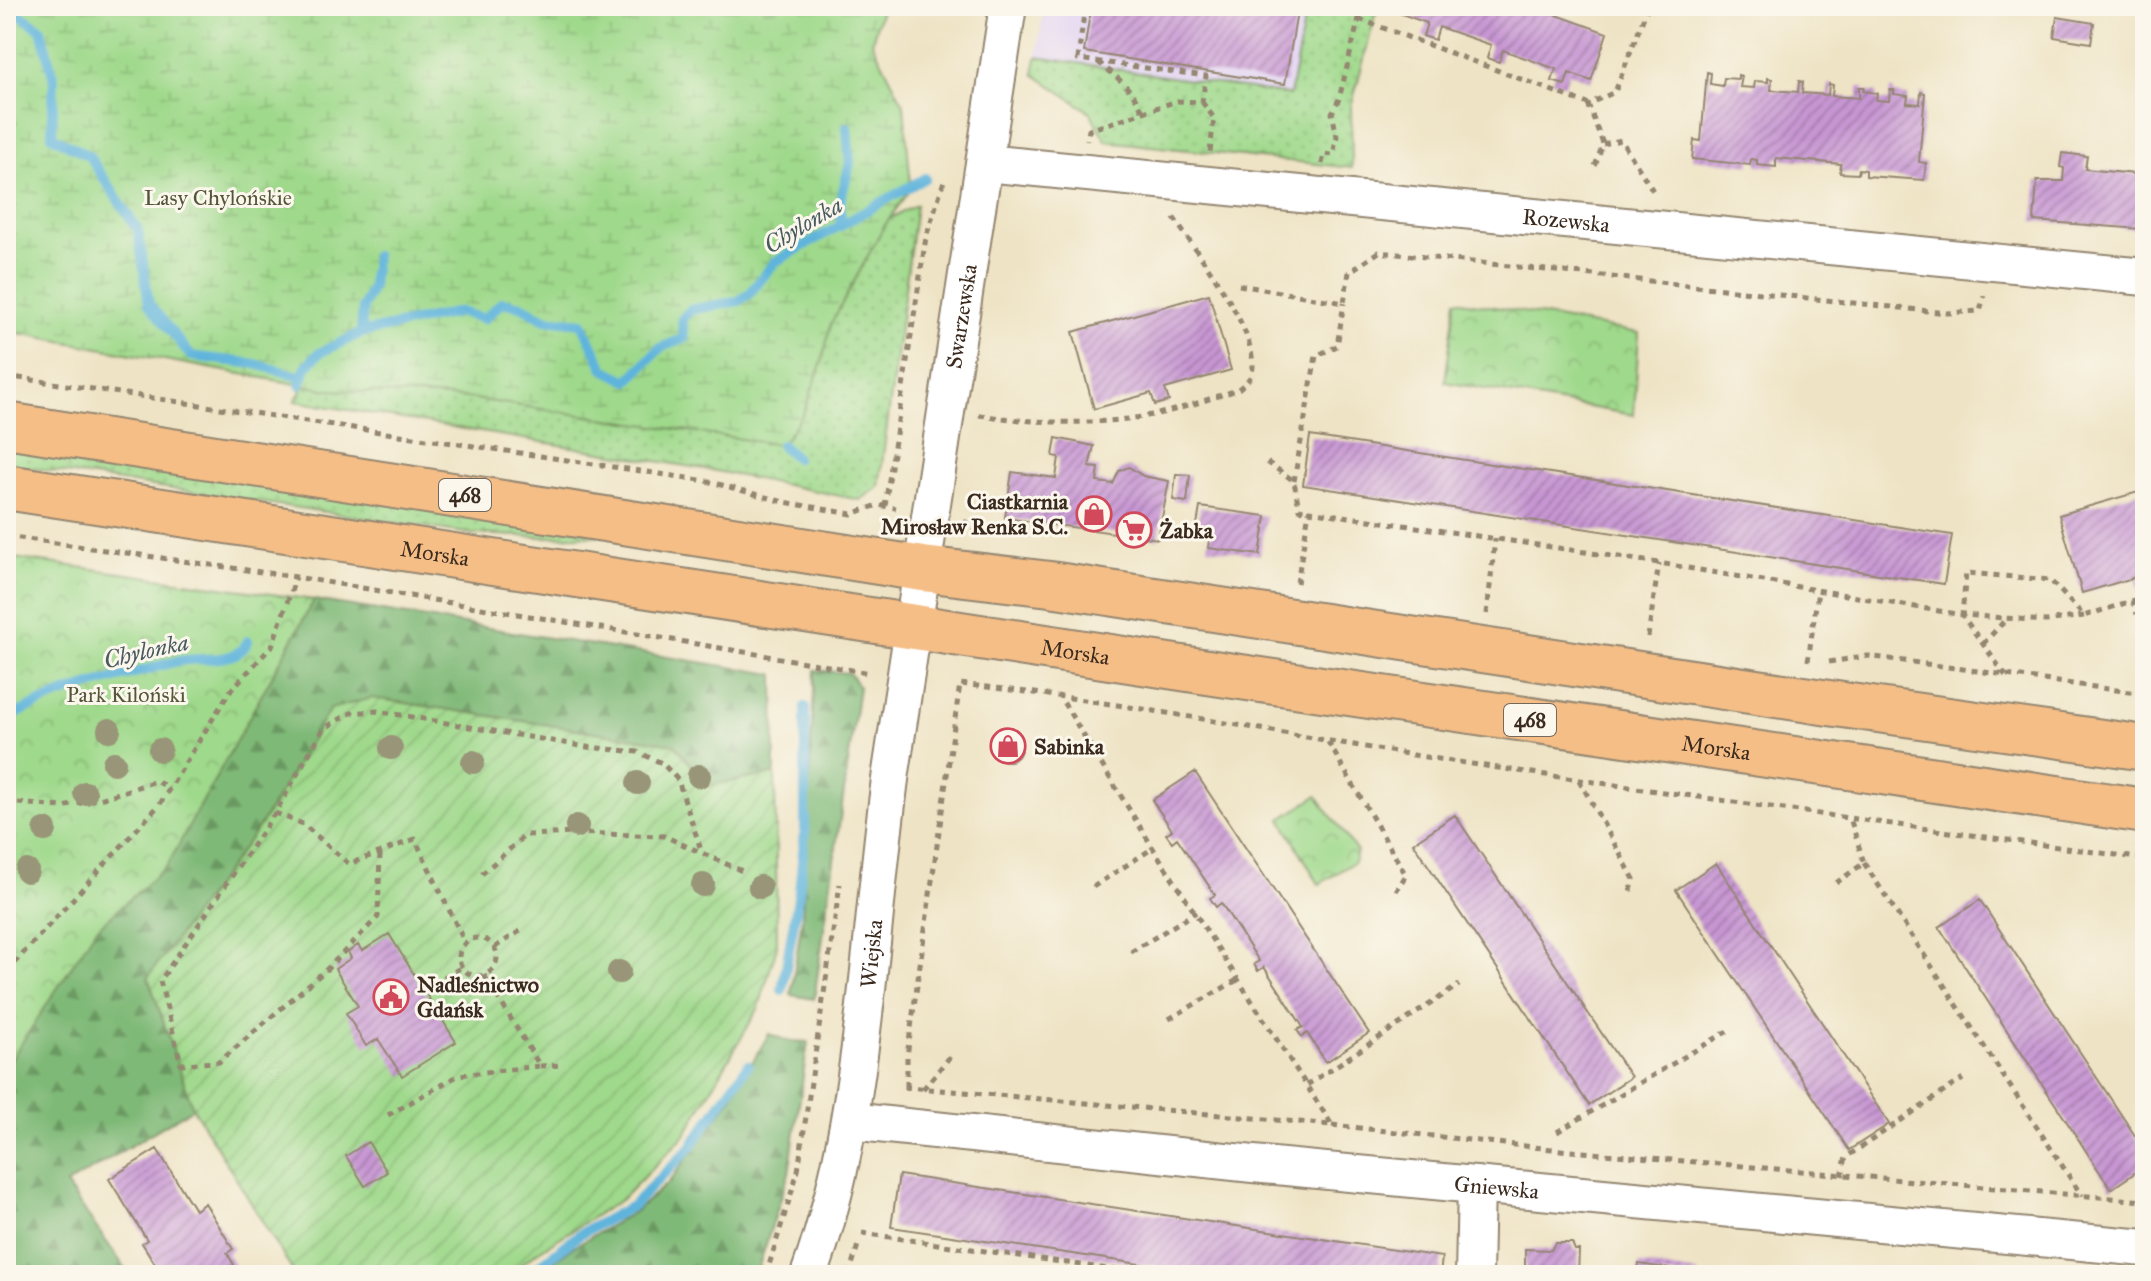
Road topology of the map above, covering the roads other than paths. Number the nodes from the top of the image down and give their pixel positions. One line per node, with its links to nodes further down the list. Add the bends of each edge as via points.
1 (1008, 6): 2 (street, Swarzewska)
2 (985, 163): 3 (street, Rozewska); 6 (street, Swarzewska)
3 (2145, 277)
4 (6, 425): 6 (main road, 468)
5 (6, 487): 7 (main road, Morska / 468)
6 (923, 569): 7 (street, Swarzewska); 8 (main road, 468)
7 (914, 628): 9 (main road, Morska / 468); 10 (street, Wiejska, via 891,772)
8 (2145, 748)
9 (2145, 811)
10 (850, 1121): 11 (street, Gniewska); 13 (street, Wiejska)
11 (1476, 1185): 12 (street, Gniewska); 14 (street)
12 (2145, 1248)
13 (809, 1275)
14 (1474, 1275)

